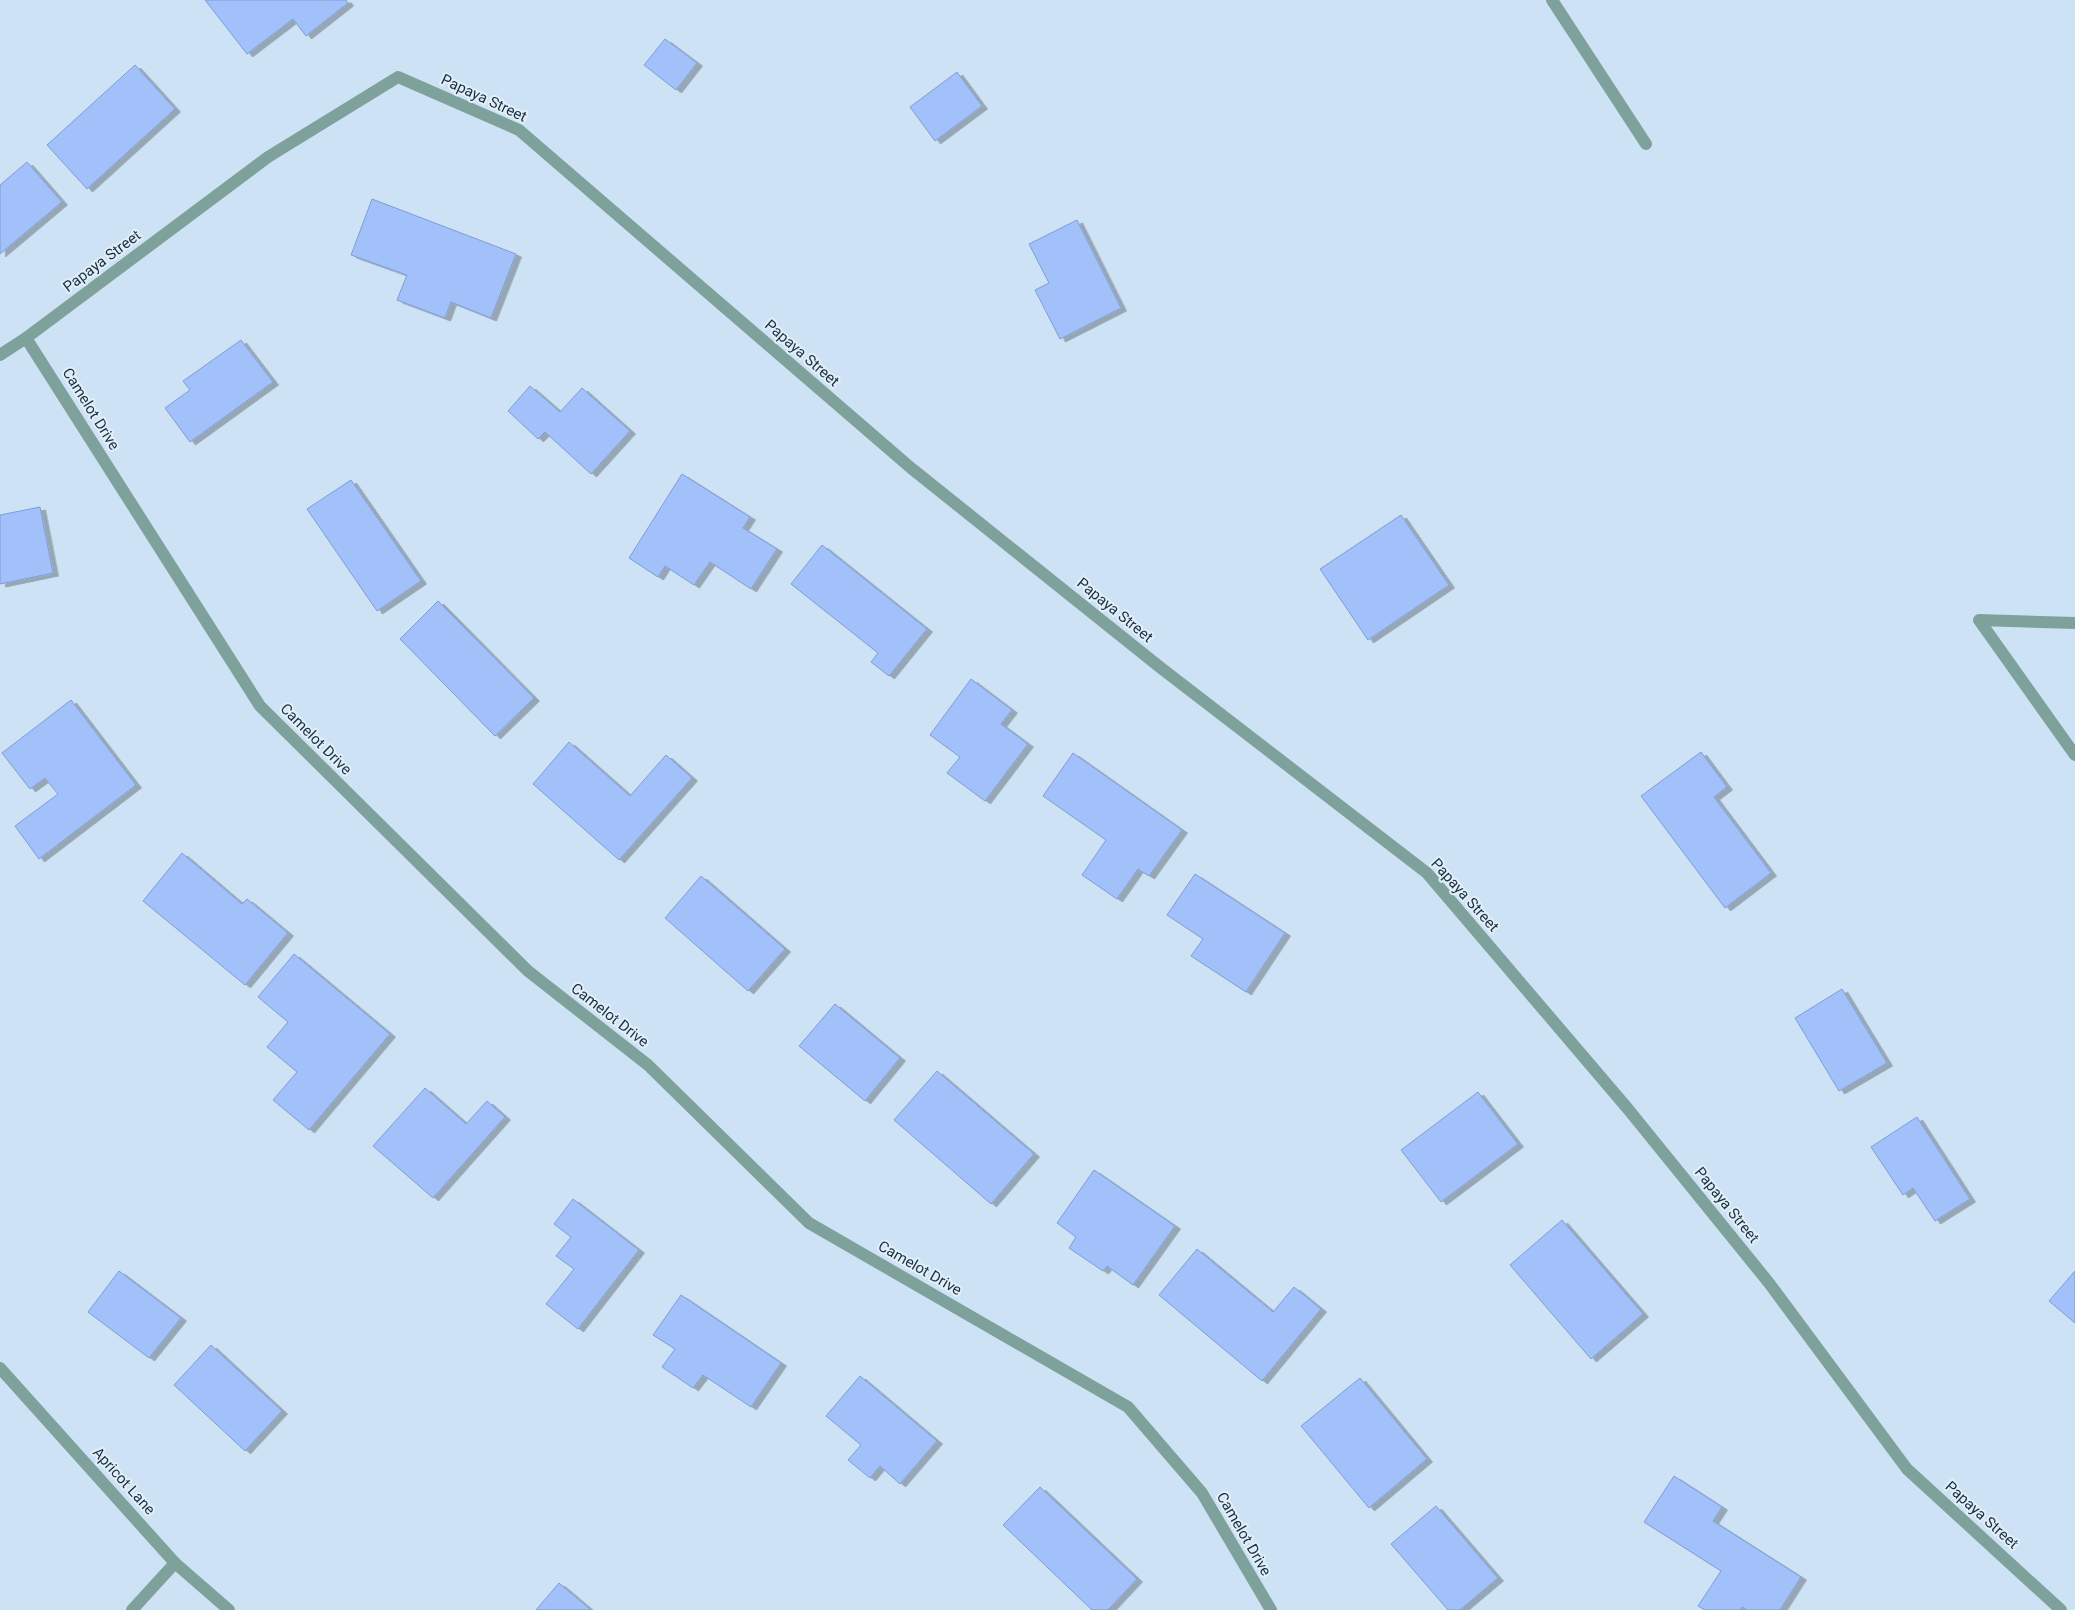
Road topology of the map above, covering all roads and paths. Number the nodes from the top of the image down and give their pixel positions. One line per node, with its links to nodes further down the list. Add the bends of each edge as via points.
1 (1552, 0): 2 (street)
2 (1646, 144)
3 (26, 338): 4 (street, Papaya Street); 9 (street, Camelot Drive, via 260,706 528,971 648,1065 809,1223 1128,1407 1202,1493); 12 (street, Papaya Street, via 268,157 398,77 519,130 911,468 1161,668 1427,873 1628,1109 1763,1276 1907,1469)
4 (0, 355)
5 (2075, 623): 6 (street, via 1978,620)
6 (2075, 755)
7 (0, 1368): 8 (street, Apricot Lane)
8 (175, 1563): 10 (street); 11 (street, Apricot Lane)
9 (1269, 1609)
10 (132, 1610)
11 (229, 1610)
12 (2061, 1610)

